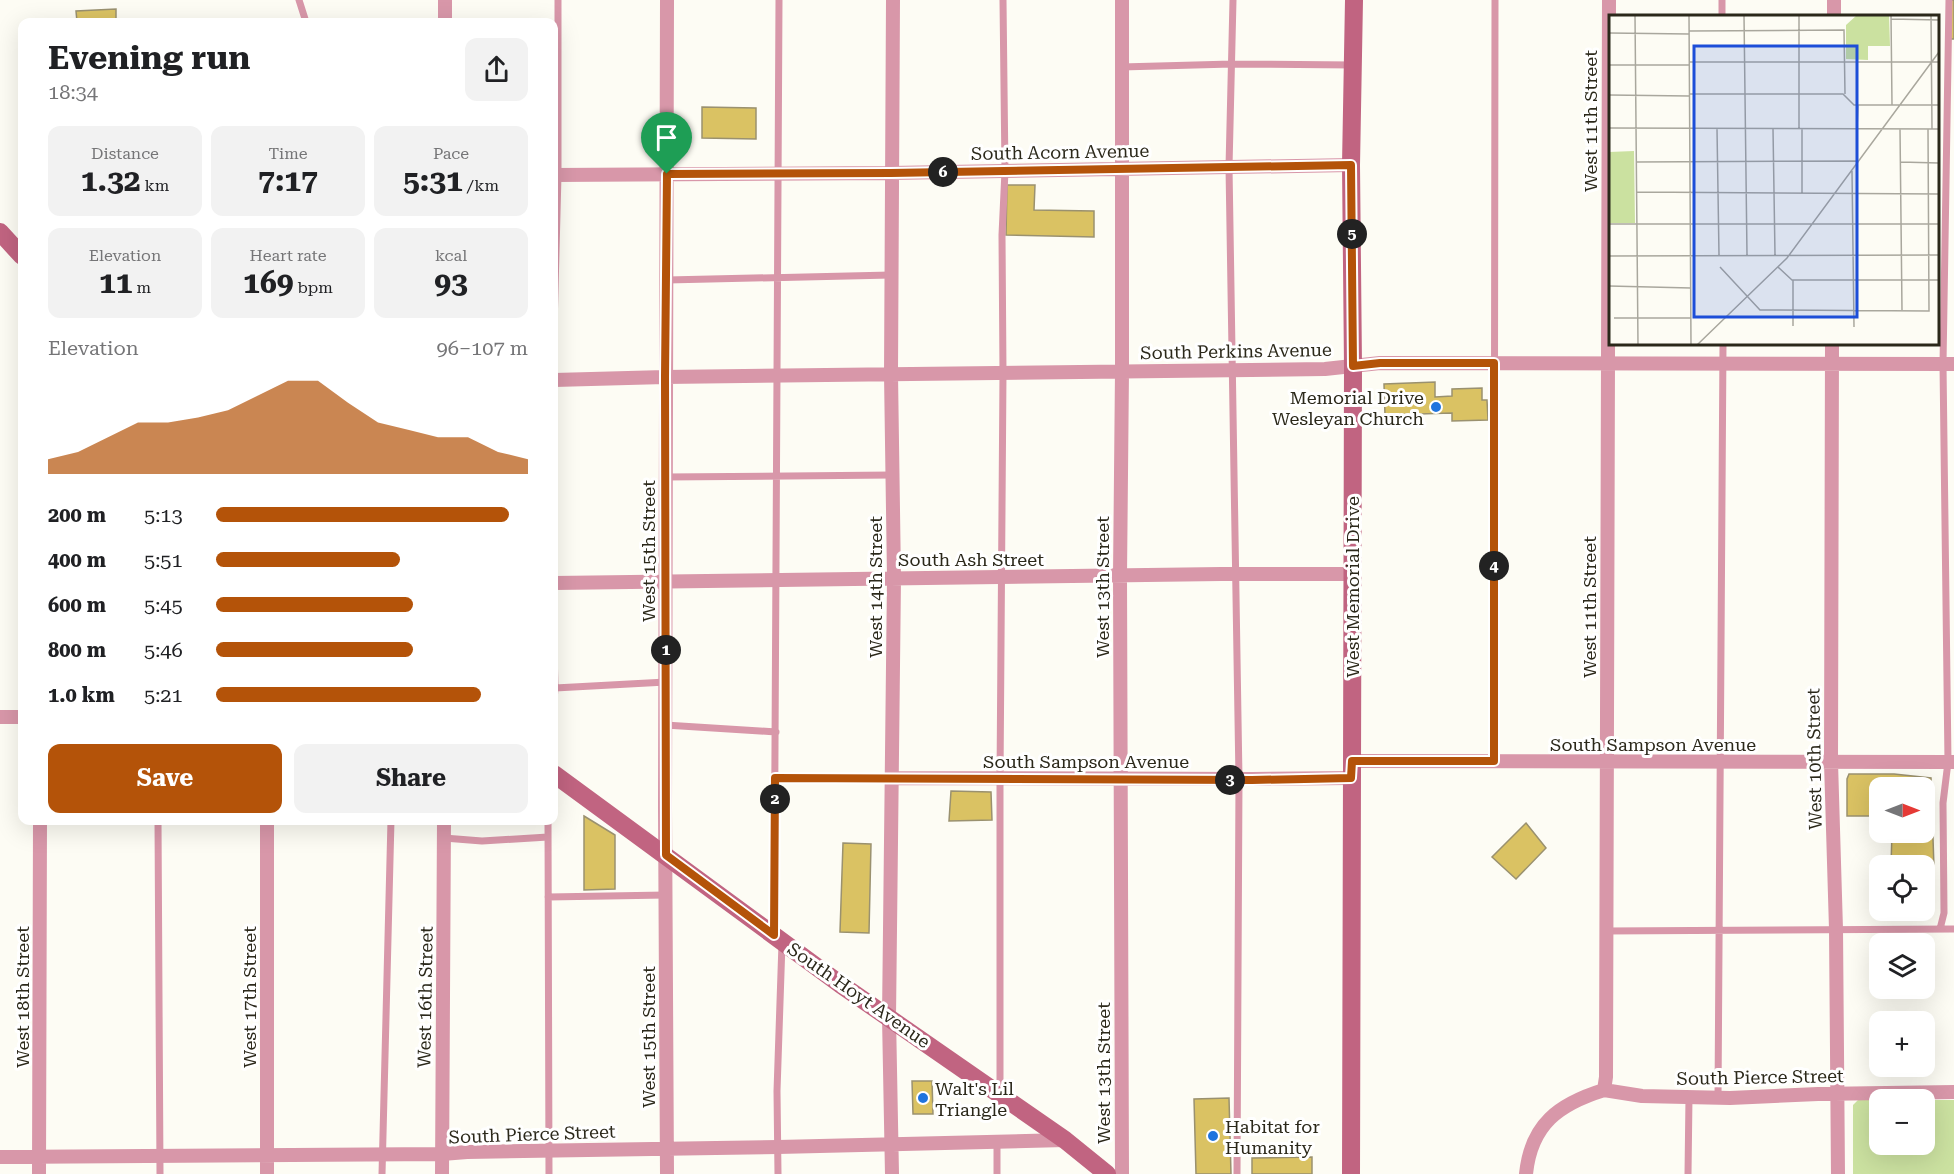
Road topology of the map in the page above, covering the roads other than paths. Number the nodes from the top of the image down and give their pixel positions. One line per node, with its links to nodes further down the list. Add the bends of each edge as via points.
1 (299, 0): 16 (lane)
2 (445, 0): 17 (street)
3 (558, 0): 18 (lane)
4 (667, 0): 27 (street, West 15th Street)
5 (779, 0): 28 (lane)
6 (893, 0): 26 (street, West 14th Street)
7 (1003, 0): 25 (lane)
8 (1122, 0): 21 (street, West 13th Street)
9 (1233, 0): 19 (lane)
10 (1354, 0): 20 (main road, West Memorial Drive)
11 (1494, 0): 37 (lane)
12 (1609, 0): 38 (street, West 11th Street)
13 (1834, 0): 15 (street)
14 (1949, 0): 41 (lane)
15 (1833, 15)
16 (305, 18)
17 (445, 18)
18 (558, 18)
19 (1232, 64): 20 (lane); 21 (lane); 23 (lane)
20 (1353, 65): 22 (main road, West Memorial Drive)
21 (1121, 68): 24 (street, West 13th Street)
22 (1351, 165): 23 (street, South Acorn Avenue); 42 (main road, West Memorial Drive)
23 (1229, 167): 24 (street, South Acorn Avenue); 43 (lane)
24 (1122, 168): 25 (street, South Acorn Avenue); 44 (street, West 13th Street)
25 (1005, 171): 26 (street, South Acorn Avenue); 45 (lane)
26 (891, 173): 28 (street, South Acorn Avenue); 32 (street, West 14th Street)
27 (667, 174): 28 (street, South Acorn Avenue); 29 (street, South Acorn Avenue); 34 (street, West 15th Street)
28 (777, 174): 33 (lane)
29 (558, 175)
30 (0, 232): 31 (main road)
31 (18, 252)
32 (891, 275): 33 (lane); 46 (street, West 14th Street)
33 (778, 277): 34 (lane); 47 (lane)
34 (666, 280): 48 (street, West 15th Street)
35 (1723, 345): 39 (lane)
36 (1832, 345): 40 (street, West 10th Street)
37 (1494, 363): 38 (street, South Perkins Avenue); 42 (street, South Perkins Avenue); 67 (lane)
38 (1607, 363): 39 (street, South Perkins Avenue); 68 (street, West 11th Street)
39 (1723, 363): 40 (street, South Perkins Avenue); 69 (lane)
40 (1832, 363): 41 (street, South Perkins Avenue); 70 (street, West 10th Street)
41 (1949, 364): 71 (lane)
42 (1353, 366): 43 (street, South Perkins Avenue); 54 (main road, West Memorial Drive)
43 (1232, 370): 44 (street, South Perkins Avenue); 53 (lane)
44 (1122, 371): 45 (street, South Perkins Avenue); 55 (street, West 13th Street)
45 (1003, 373): 46 (street, South Perkins Avenue); 56 (lane)
46 (891, 374): 47 (street, South Perkins Avenue); 51 (street, West 14th Street)
47 (778, 376): 48 (street, South Perkins Avenue); 50 (lane)
48 (665, 377): 49 (street, South Perkins Avenue); 52 (street, West 15th Street)
49 (558, 380)
50 (778, 475): 51 (lane); 52 (lane); 58 (lane)
51 (892, 475): 57 (street, West 14th Street)
52 (665, 477): 59 (street, West 15th Street)
53 (1236, 574): 54 (street, South Ash Street); 55 (street, South Ash Street); 78 (lane)
54 (1352, 574): 72 (main road, West Memorial Drive)
55 (1119, 576): 56 (street, South Ash Street); 77 (street, West 13th Street)
56 (1002, 577): 57 (street, South Ash Street); 76 (lane)
57 (894, 578): 58 (street, South Ash Street); 75 (street, West 14th Street)
58 (777, 579): 59 (street, South Ash Street); 66 (lane)
59 (666, 581): 60 (street, South Ash Street); 61 (street, West 15th Street)
60 (558, 583)
61 (666, 682): 62 (lane); 65 (street, West 15th Street)
62 (558, 688)
63 (0, 717): 64 (street)
64 (18, 717)
65 (665, 725): 66 (lane); 87 (street, West 15th Street)
66 (776, 732): 74 (lane)
67 (1494, 761): 68 (street, South Sampson Avenue); 72 (street, South Sampson Avenue)
68 (1607, 762): 69 (street, South Sampson Avenue); 94 (street, West 11th Street)
69 (1719, 762): 70 (street, South Sampson Avenue); 90 (lane)
70 (1831, 762): 71 (street, South Sampson Avenue); 91 (street, West 10th Street)
71 (1951, 762): 92 (lane, via 1943,803 1944,913)
72 (1351, 769): 78 (street, South Sampson Avenue); 128 (main road, West Memorial Drive)
73 (558, 777): 87 (main road, South Hoyt Avenue)
74 (775, 778): 75 (lane); 95 (lane)
75 (892, 778): 76 (street, South Sampson Avenue); 96 (street, West 14th Street)
76 (999, 779): 77 (street, South Sampson Avenue); 99 (lane)
77 (1120, 780): 78 (street, South Sampson Avenue); 126 (street, West 13th Street)
78 (1239, 780): 127 (lane)
79 (40, 825): 113 (street, West 18th Street)
80 (158, 825): 114 (lane)
81 (267, 825): 111 (street, West 17th Street)
82 (391, 825): 110 (lane)
83 (444, 825): 86 (street, West 16th Street)
84 (548, 825): 85 (lane)
85 (548, 837): 86 (lane, via 482,841); 89 (lane)
86 (444, 838): 109 (street, West 16th Street)
87 (666, 855): 88 (street, West 15th Street); 95 (main road, South Hoyt Avenue)
88 (666, 895): 89 (lane); 107 (street, West 15th Street)
89 (548, 897): 108 (lane)
90 (1719, 929): 91 (lane); 94 (lane); 102 (lane)
91 (1836, 929): 92 (lane); 100 (street, West 10th Street)
92 (1940, 929): 93 (lane)
93 (1954, 929)
94 (1606, 931): 97 (street, West 11th Street)
95 (778, 938): 96 (main road, South Hoyt Avenue); 106 (lane)
96 (889, 1017): 99 (main road, South Hoyt Avenue); 105 (street, West 14th Street)
97 (1604, 1090): 101 (street, South Pierce Street); 129 (street, via 1564,1107 1545,1123 1533,1142)
98 (1954, 1092): 100 (street, South Pierce Street)
99 (1000, 1093): 103 (main road, South Hoyt Avenue)
100 (1838, 1094): 102 (street, South Pierce Street); 131 (street, West 10th Street)
101 (1689, 1097): 102 (street, South Pierce Street); 130 (lane)
102 (1718, 1098)
103 (1065, 1140): 104 (street, South Pierce Street); 125 (main road, South Hoyt Avenue)
104 (997, 1142): 105 (street, South Pierce Street); 124 (lane)
105 (892, 1143): 106 (street, South Pierce Street); 123 (street, West 14th Street)
106 (778, 1147): 107 (street, South Pierce Street); 122 (lane)
107 (667, 1148): 108 (street, South Pierce Street); 121 (street, West 15th Street)
108 (548, 1150): 109 (street, South Pierce Street); 120 (lane)
109 (442, 1154): 110 (street, South Pierce Street); 119 (street, West 16th Street)
110 (382, 1155): 111 (street, South Pierce Street); 118 (lane)
111 (267, 1156): 114 (street, South Pierce Street); 117 (street, West 17th Street)
112 (0, 1157): 113 (street, South Pierce Street)
113 (39, 1157): 114 (street, South Pierce Street); 115 (street, West 18th Street)
114 (160, 1157): 116 (lane)
115 (39, 1174)
116 (160, 1174)
117 (267, 1174)
118 (382, 1174)
119 (442, 1174)
120 (549, 1174)
121 (667, 1174)
122 (778, 1174)
123 (892, 1174)
124 (997, 1174)
125 (1107, 1174)
126 (1122, 1174)
127 (1237, 1174)
128 (1350, 1174)
129 (1526, 1174)
130 (1688, 1174)
131 (1838, 1174)

